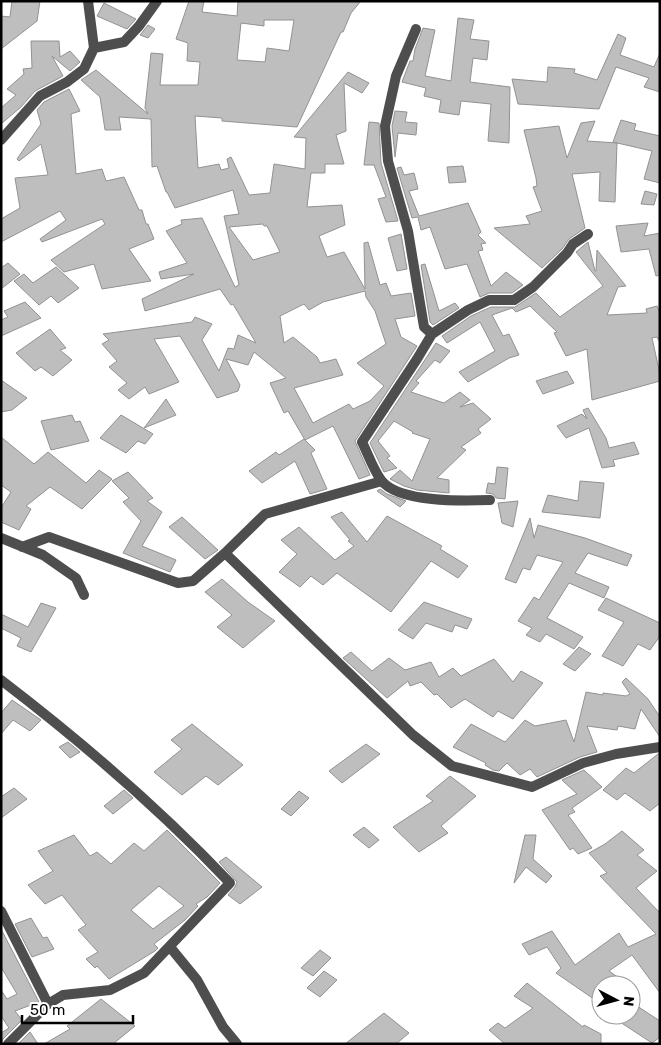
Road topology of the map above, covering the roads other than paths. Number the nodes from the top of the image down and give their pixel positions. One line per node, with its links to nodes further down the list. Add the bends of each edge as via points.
1 (88, 1): 4 (street)
2 (157, 1): 4 (street, via 124,42)
3 (416, 30): 7 (street, via 396,76 385,126 388,161 408,231 424,328)
4 (94, 48): 5 (street, via 84,69 40,96)
5 (1, 140)
6 (588, 234): 7 (street, via 573,244 534,287 514,300 490,300)
7 (432, 334): 8 (street, via 362,442)
8 (382, 481): 9 (street, via 402,494 463,501); 12 (street, via 265,514)
9 (490, 500)
10 (1, 538): 11 (street)
11 (22, 547): 12 (street, via 49,537 178,583 193,581); 13 (street, via 44,555 76,578)
12 (225, 553): 15 (street, via 412,735 452,766 532,787 583,764)
13 (84, 595)
14 (1, 680): 17 (street, via 47,715 190,841 230,883)
15 (660, 746)
16 (1, 911): 18 (street)
17 (170, 948): 18 (street, via 144,973 110,990 63,995); 20 (street, via 197,980 223,1027)
18 (48, 1004): 19 (street)
19 (8, 1044)
20 (237, 1044)

